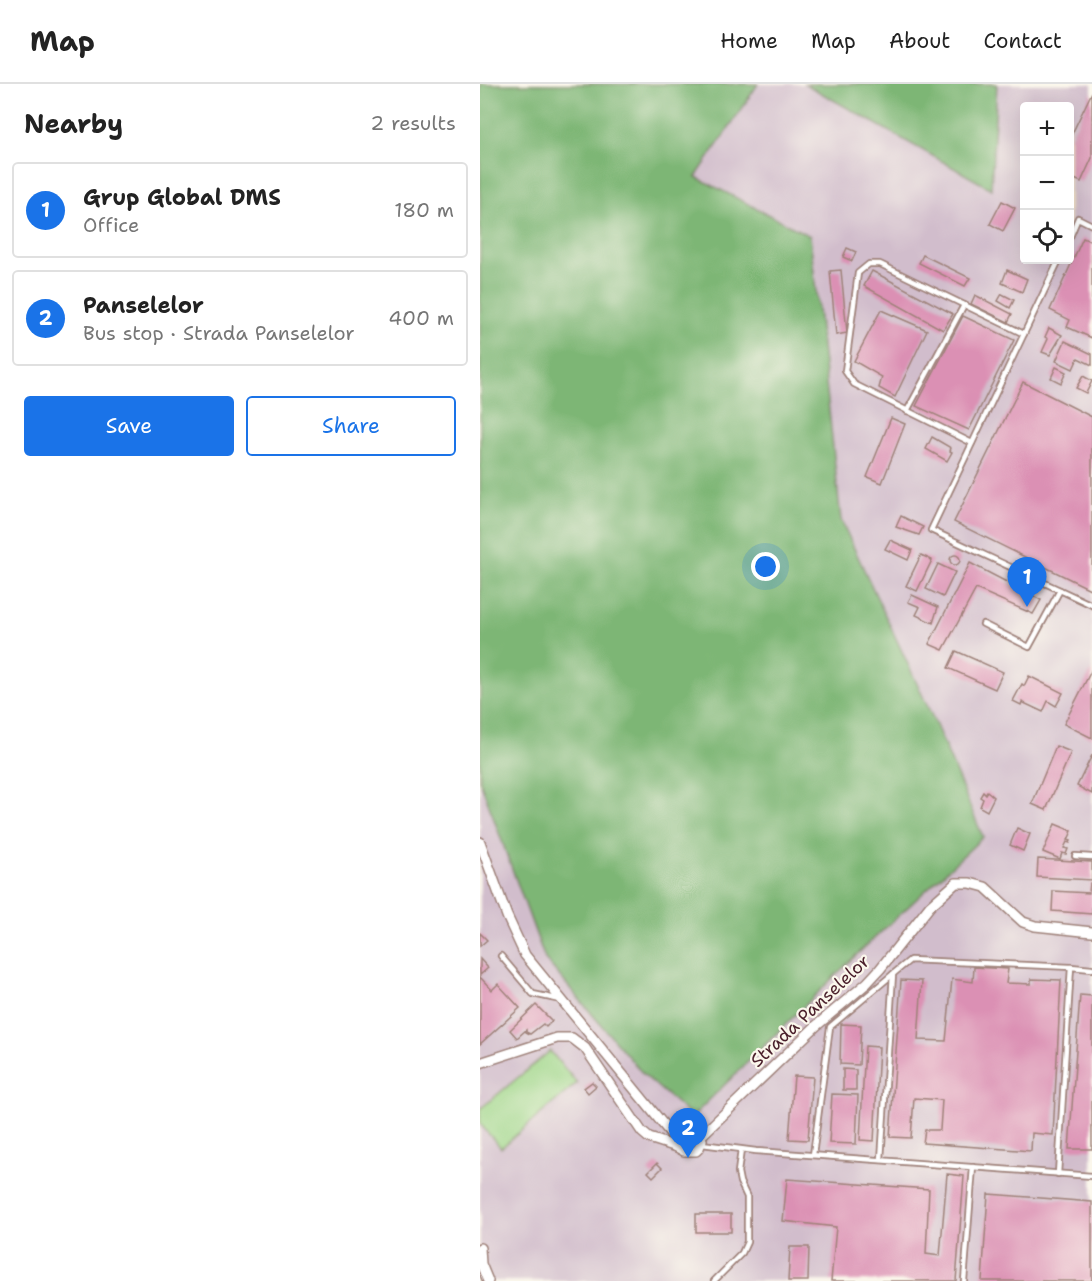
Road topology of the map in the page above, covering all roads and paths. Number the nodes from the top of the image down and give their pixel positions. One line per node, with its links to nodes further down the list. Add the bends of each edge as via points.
1 (1092, 225): 2 (lane, via 1078,218)
2 (1074, 228)
3 (1057, 264): 5 (lane)
4 (964, 305): 5 (lane); 6 (lane); 6 (lane, via 880,264 869,264 858,273 845,371 854,384)
5 (1024, 334): 7 (lane)
6 (907, 411): 7 (lane)
7 (972, 443): 8 (lane, via 932,530)
8 (1060, 590): 9 (lane); 10 (lane, via 1029,647)
9 (1092, 605)
10 (983, 624)
11 (480, 842): 19 (street, via 525,955)
12 (1075, 856): 13 (lane)
13 (1092, 858)
14 (1092, 932): 21 (street, Strada Panselelor, via 1023,922 985,887 956,883 930,906 867,983 816,1026)
15 (501, 956): 19 (lane, via 533,994)
16 (1071, 967): 17 (lane); 18 (lane, via 910,960); 27 (lane)
17 (1092, 969)
18 (893, 974): 24 (lane, via 830,1027); 25 (lane)
19 (561, 1000): 22 (street)
20 (480, 1064): 22 (street, via 557,1038 572,1038 585,1047 642,1132 649,1138)
21 (701, 1140): 22 (street, via 688,1132); 22 (street, via 696,1151 684,1151); 23 (lane)
22 (676, 1143)
23 (741, 1150): 24 (lane); 31 (lane, via 738,1172 747,1197 747,1242 742,1253)
24 (813, 1155): 25 (lane)
25 (882, 1160): 26 (lane)
26 (973, 1167): 27 (lane); 32 (lane)
27 (1058, 1174): 28 (lane)
28 (1092, 1176)
29 (480, 1248): 30 (street)
30 (484, 1277)
31 (714, 1281)
32 (964, 1281)

